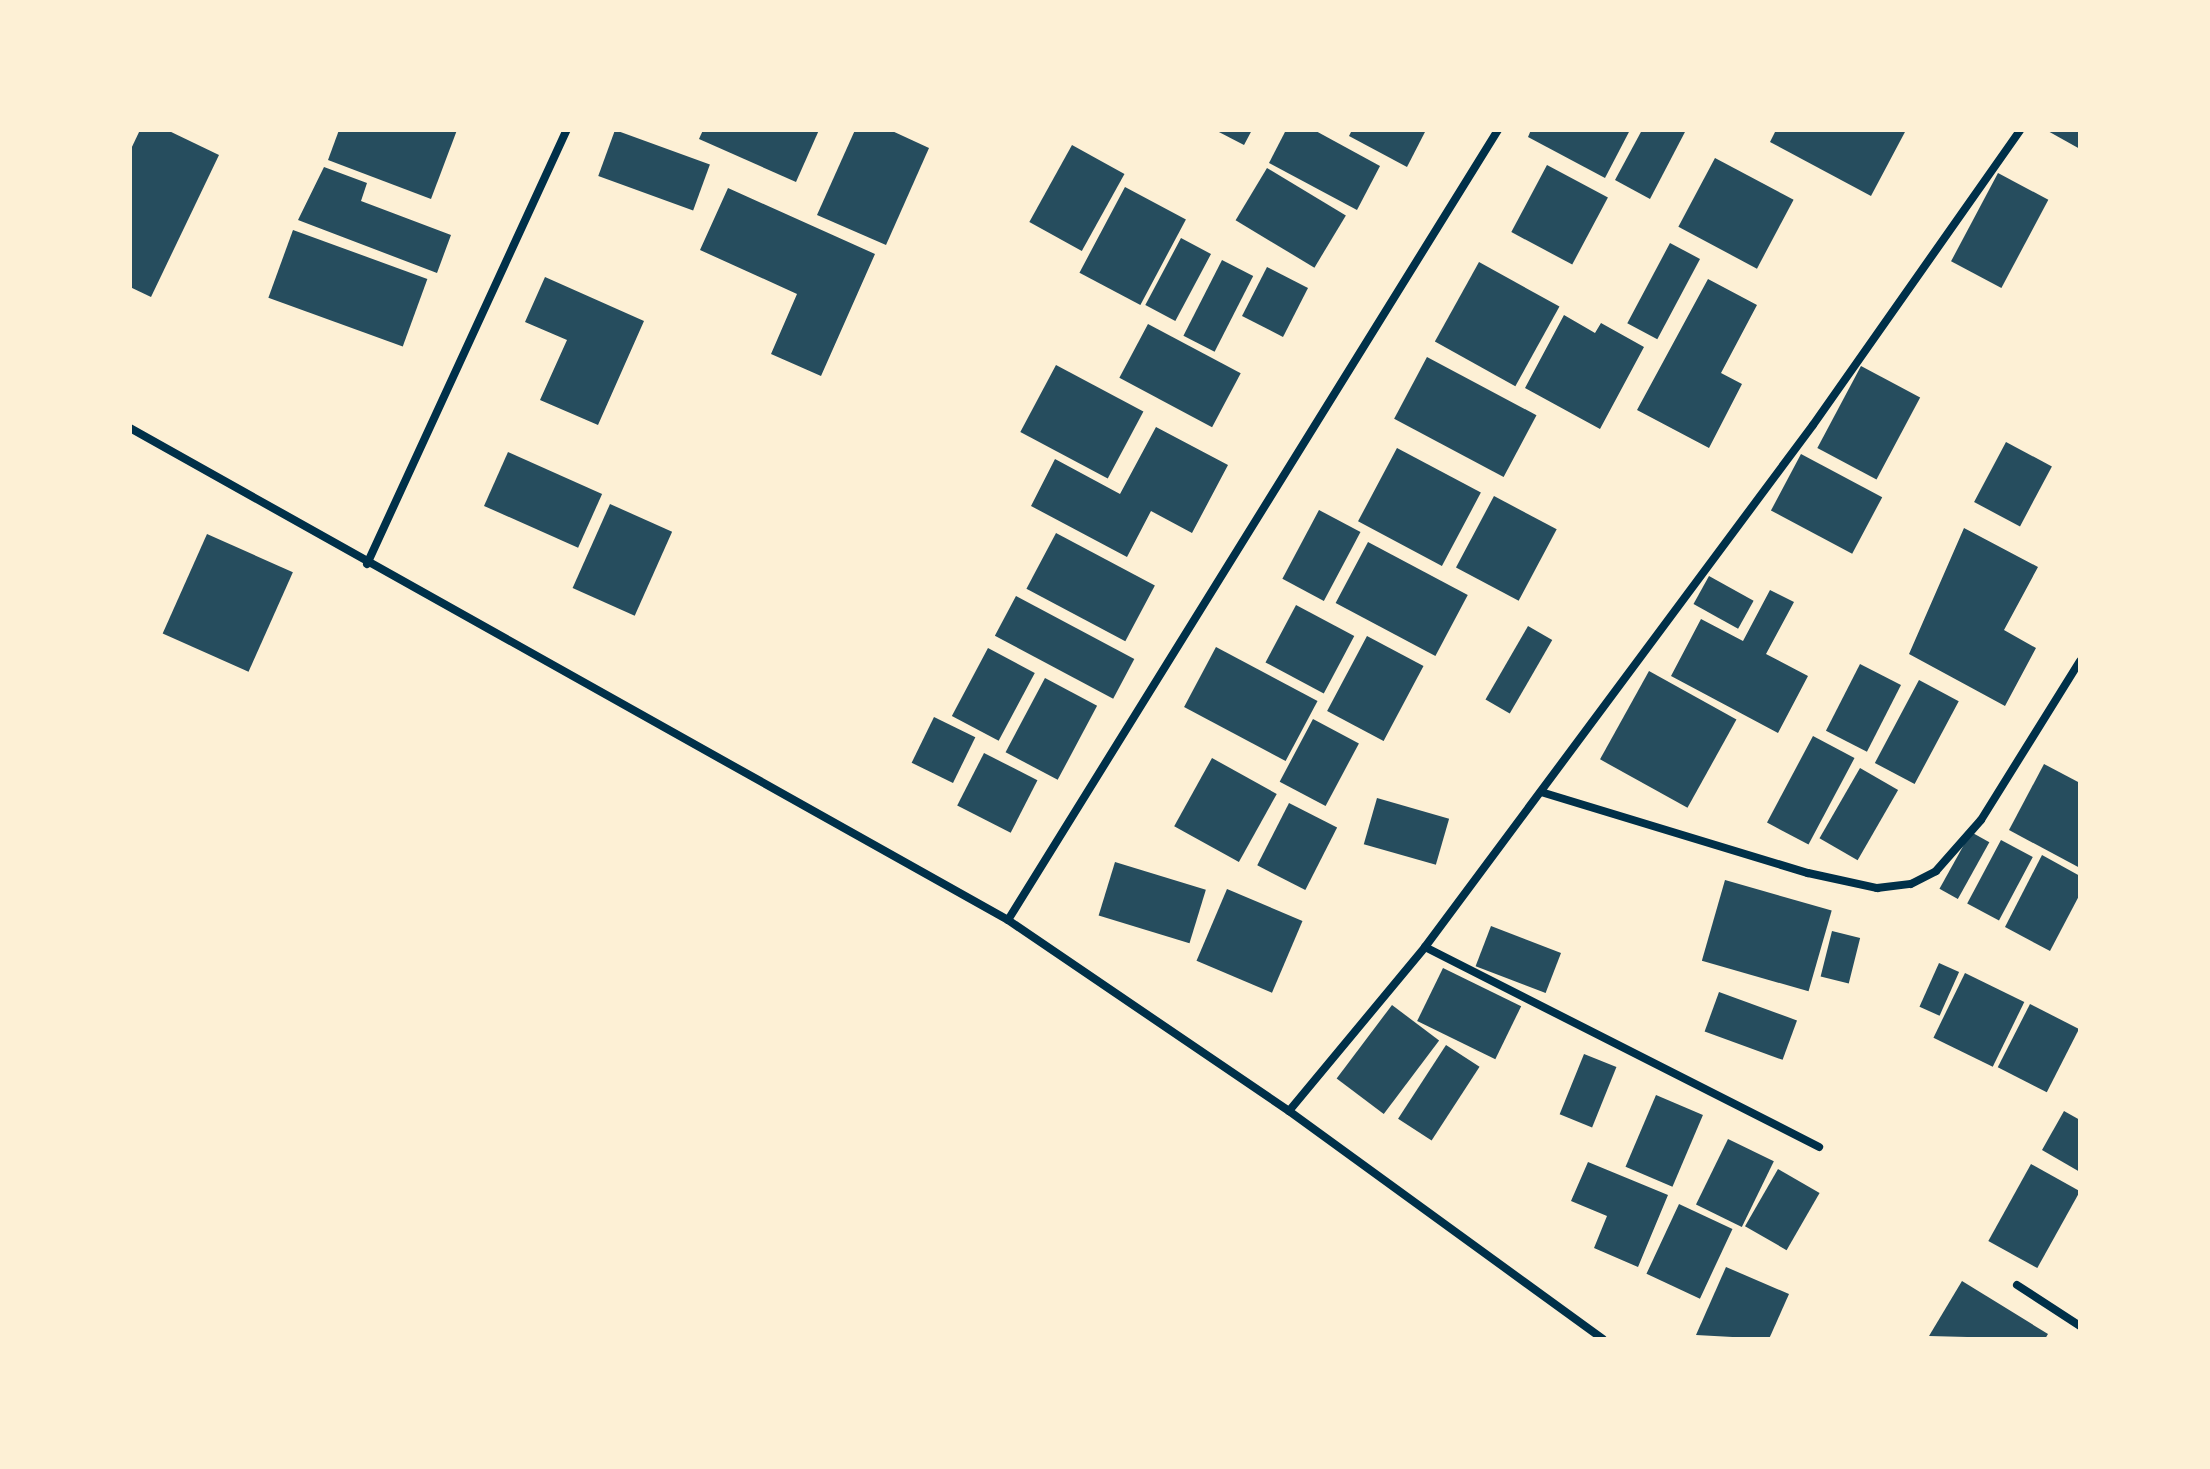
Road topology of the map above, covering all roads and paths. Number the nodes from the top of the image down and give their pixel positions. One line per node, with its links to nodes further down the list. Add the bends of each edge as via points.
1 (567, 130): 5 (street)
2 (1498, 130): 8 (street)
3 (2020, 130): 7 (street)
4 (130, 428): 5 (street)
5 (367, 564): 8 (street)
6 (2080, 661): 7 (street, via 1981,820 1936,871 1893,888 1808,873)
7 (1541, 792): 9 (street)
8 (1008, 920): 10 (street)
9 (1425, 947): 10 (street); 11 (street)
10 (1289, 1111): 14 (street)
11 (1819, 1147)
12 (2017, 1285): 13 (street)
13 (2080, 1326)
14 (1603, 1339)

